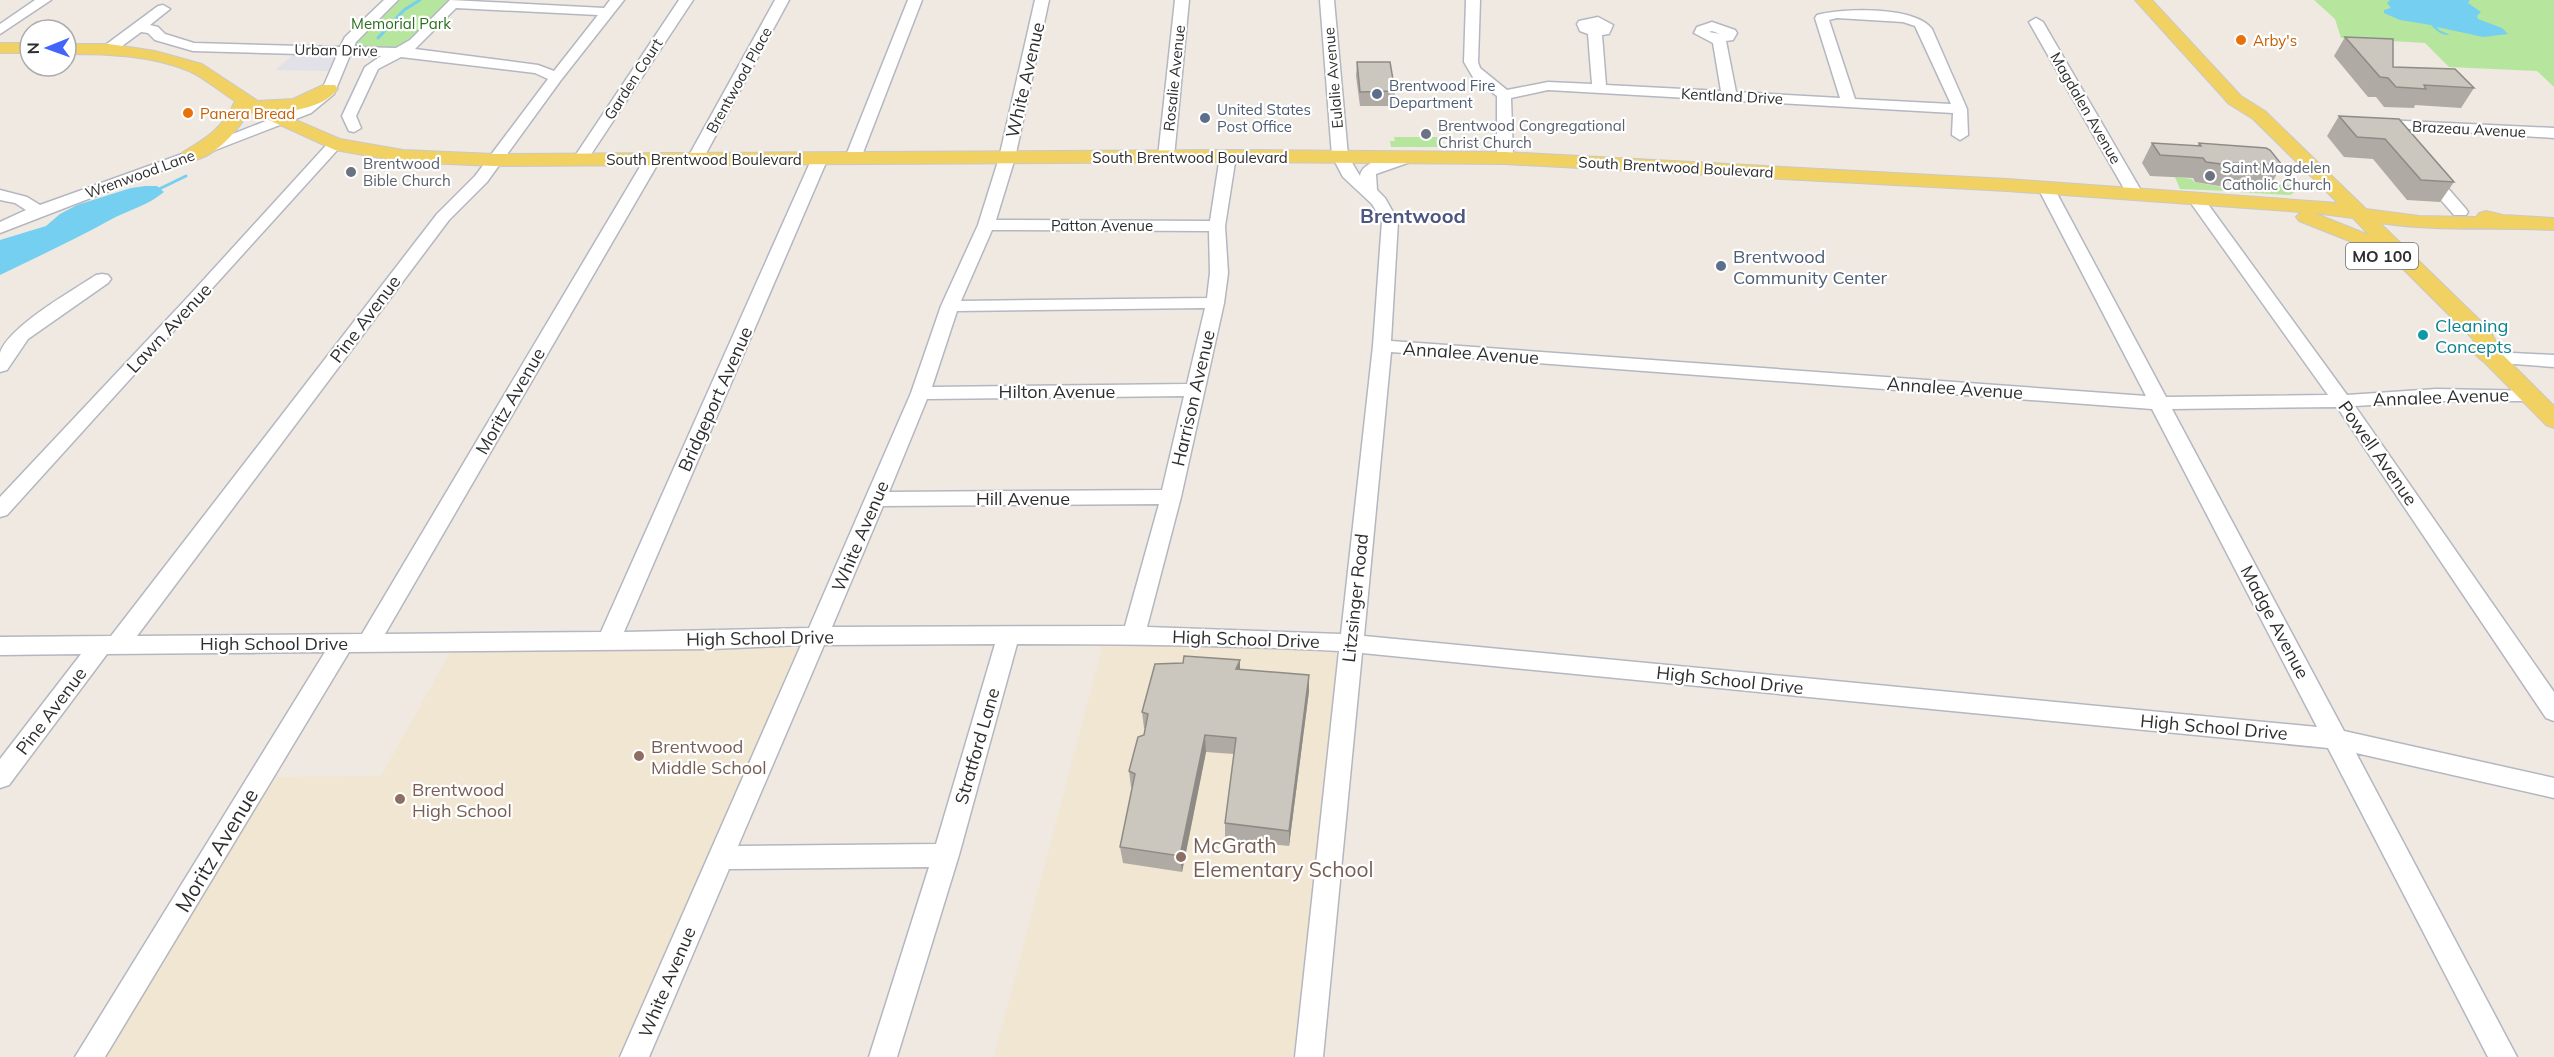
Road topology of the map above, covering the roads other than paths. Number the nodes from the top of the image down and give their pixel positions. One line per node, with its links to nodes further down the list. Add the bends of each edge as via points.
1 (44, 0): 18 (street)
2 (391, 0): 25 (street, via 350,40)
3 (686, 0): 53 (street, Garden Court)
4 (783, 0): 54 (street, Brentwood Place)
5 (915, 0): 49 (street)
6 (1042, 0): 50 (street, White Avenue)
7 (1182, 0): 46 (street, Rosalie Avenue)
8 (1327, 0): 45 (street, Eulalie Avenue)
9 (1473, 0): 32 (street, via 1473,68)
10 (1882, 0): 15 (street)
11 (2143, 0): 63 (main road, MO 100, via 2235,100 2259,115)
12 (455, 2): 13 (street); 26 (street)
13 (613, 6): 27 (street, Pine Avenue)
14 (163, 9): 17 (street)
15 (1887, 17): 35 (street, via 1822,18); 36 (street, via 1914,20 1924,26)
16 (2036, 22): 59 (street, Magdalen Avenue)
17 (139, 27): 24 (street); 25 (street, Urban Drive, via 153,30 160,38 193,46)
18 (0, 30)
19 (1595, 32): 30 (street)
20 (1719, 39): 33 (street)
21 (0, 48): 22 (main road)
22 (18, 48)
23 (78, 49): 24 (main road, South Brentwood Boulevard)
24 (109, 49): 34 (main road, South Brentwood Boulevard, via 155,56 195,68)
25 (344, 52): 26 (street, Urban Drive); 31 (street)
26 (401, 52): 28 (street, Urban Drive); 38 (street, via 369,70 350,116)
27 (568, 63): 28 (street, Urban Drive); 29 (street, Pine Avenue)
28 (538, 69): 29 (street, Urban Drive)
29 (556, 77): 52 (street, Pine Avenue)
30 (1599, 89): 32 (street, Kentland Drive, via 1539,86); 33 (street, Kentland Drive)
31 (328, 92): 34 (main road, via 302,103); 37 (street, Wrenwood Lane, via 306,110); 42 (main road, via 321,127)
32 (1504, 95): 51 (street)
33 (1729, 96): 35 (street, Kentland Drive)
34 (249, 103): 37 (main road, South Brentwood Boulevard); 43 (main road, via 231,128)
35 (1849, 103): 36 (street, Kentland Drive)
36 (1960, 109): 40 (street)
37 (280, 122): 42 (main road, South Brentwood Boulevard); 43 (street, Wrenwood Lane)
38 (354, 128)
39 (2554, 133): 41 (street, Brazeau Avenue, via 2384,124)
40 (1960, 135)
41 (2394, 136)
42 (328, 141): 52 (main road, South Brentwood Boulevard, via 403,156); 89 (street, Lawn Avenue, via 193,302)
43 (190, 156): 64 (street, Wrenwood Lane)
44 (1228, 156): 45 (main road, South Brentwood Boulevard); 46 (main road, South Brentwood Boulevard); 70 (street, Harrison Avenue)
45 (1340, 156): 47 (main road, South Brentwood Boulevard); 58 (street, Litzsinger Road, via 1349,174)
46 (1166, 157): 50 (main road, South Brentwood Boulevard)
47 (1411, 157): 51 (main road, South Brentwood Boulevard); 58 (street, via 1368,172)
48 (820, 158): 49 (main road, South Brentwood Boulevard); 54 (main road, South Brentwood Boulevard); 93 (street, Bridgeport Avenue)
49 (854, 158): 50 (main road, South Brentwood Boulevard)
50 (1007, 158): 69 (street, White Avenue)
51 (1505, 158): 57 (main road, South Brentwood Boulevard)
52 (494, 159): 53 (main road, South Brentwood Boulevard); 97 (street, Pine Avenue, via 481,179 443,217)
53 (581, 159): 55 (main road, South Brentwood Boulevard)
54 (695, 159): 55 (main road, South Brentwood Boulevard)
55 (652, 160): 95 (street, Moritz Avenue)
56 (2417, 162): 65 (street)
57 (2046, 188): 59 (main road, South Brentwood Boulevard); 85 (street, Madge Avenue)
58 (1369, 190): 77 (street, Litzsinger Road, via 1390,221)
59 (2135, 194): 61 (main road, South Brentwood Boulevard)
60 (0, 195): 64 (street, via 21,200)
61 (2196, 199): 62 (main road, South Brentwood Boulevard); 84 (street, Powell Avenue)
62 (2263, 204): 63 (main road, South Brentwood Boulevard); 72 (main road, via 2334,226)
63 (2350, 210): 65 (main road, South Brentwood Boulevard); 66 (main road, South Brentwood Boulevard); 72 (main road, MO 100); 73 (main road, MO 100)
64 (38, 211): 71 (street, Wrenwood Lane)
65 (2460, 212): 67 (main road, South Brentwood Boulevard)
66 (2405, 220): 67 (main road, South Brentwood Boulevard, via 2479,224); 73 (main road, via 2392,230)
67 (2503, 221): 68 (main road, South Brentwood Boulevard)
68 (2554, 224)
69 (986, 225): 70 (street, Patton Avenue); 76 (street, White Avenue)
70 (1217, 226): 75 (street, Harrison Avenue, via 1219,273)
71 (0, 228)
72 (2369, 242): 78 (main road, MO 100, via 2460,334)
73 (2394, 248): 78 (main road, MO 100, via 2482,335)
74 (102, 279): 80 (street, via 39,321 22,336)
75 (1215, 303): 76 (street); 81 (street, Harrison Avenue)
76 (950, 306): 82 (street, White Avenue)
77 (1382, 346): 85 (street, Annalee Avenue); 96 (street, Litzsinger Road)
78 (2493, 358): 79 (street); 83 (main road, MO 100)
79 (2554, 362)
80 (0, 366)
81 (1194, 390): 82 (street, Hilton Avenue); 87 (street, Harrison Avenue)
82 (920, 393): 88 (street, White Avenue)
83 (2530, 395): 84 (street, Annalee Avenue); 86 (main road, MO 100)
84 (2342, 401): 85 (street, Annalee Avenue); 99 (street, Powell Avenue)
85 (2160, 403): 100 (street, Madge Avenue)
86 (2554, 420)
87 (1171, 497): 88 (street, Hill Avenue); 90 (street, Harrison Avenue)
88 (876, 500): 91 (street, White Avenue)
89 (0, 510)
90 (1134, 635): 92 (street, High School Drive); 96 (street, High School Drive)
91 (818, 636): 92 (street, High School Drive); 93 (street, High School Drive); 104 (street, White Avenue)
92 (1008, 637): 103 (street, Stratford Lane)
93 (609, 640): 95 (street, High School Drive)
94 (343, 642): 95 (street, High School Drive); 97 (street, High School Drive); 106 (street, Moritz Avenue)
95 (369, 642)
96 (1350, 642): 100 (street, High School Drive); 105 (street, Litzsinger Road)
97 (110, 644): 98 (street, High School Drive); 101 (street, Pine Avenue)
98 (0, 646)
99 (2554, 711)
100 (2336, 739): 102 (street, High School Drive); 109 (street, Madge Avenue)
101 (0, 778)
102 (2554, 788)
103 (946, 855): 104 (street); 108 (street, Stratford Lane)
104 (720, 858): 107 (street, White Avenue)
105 (1315, 1056)
106 (89, 1057)
107 (634, 1057)
108 (883, 1057)
109 (2503, 1057)

